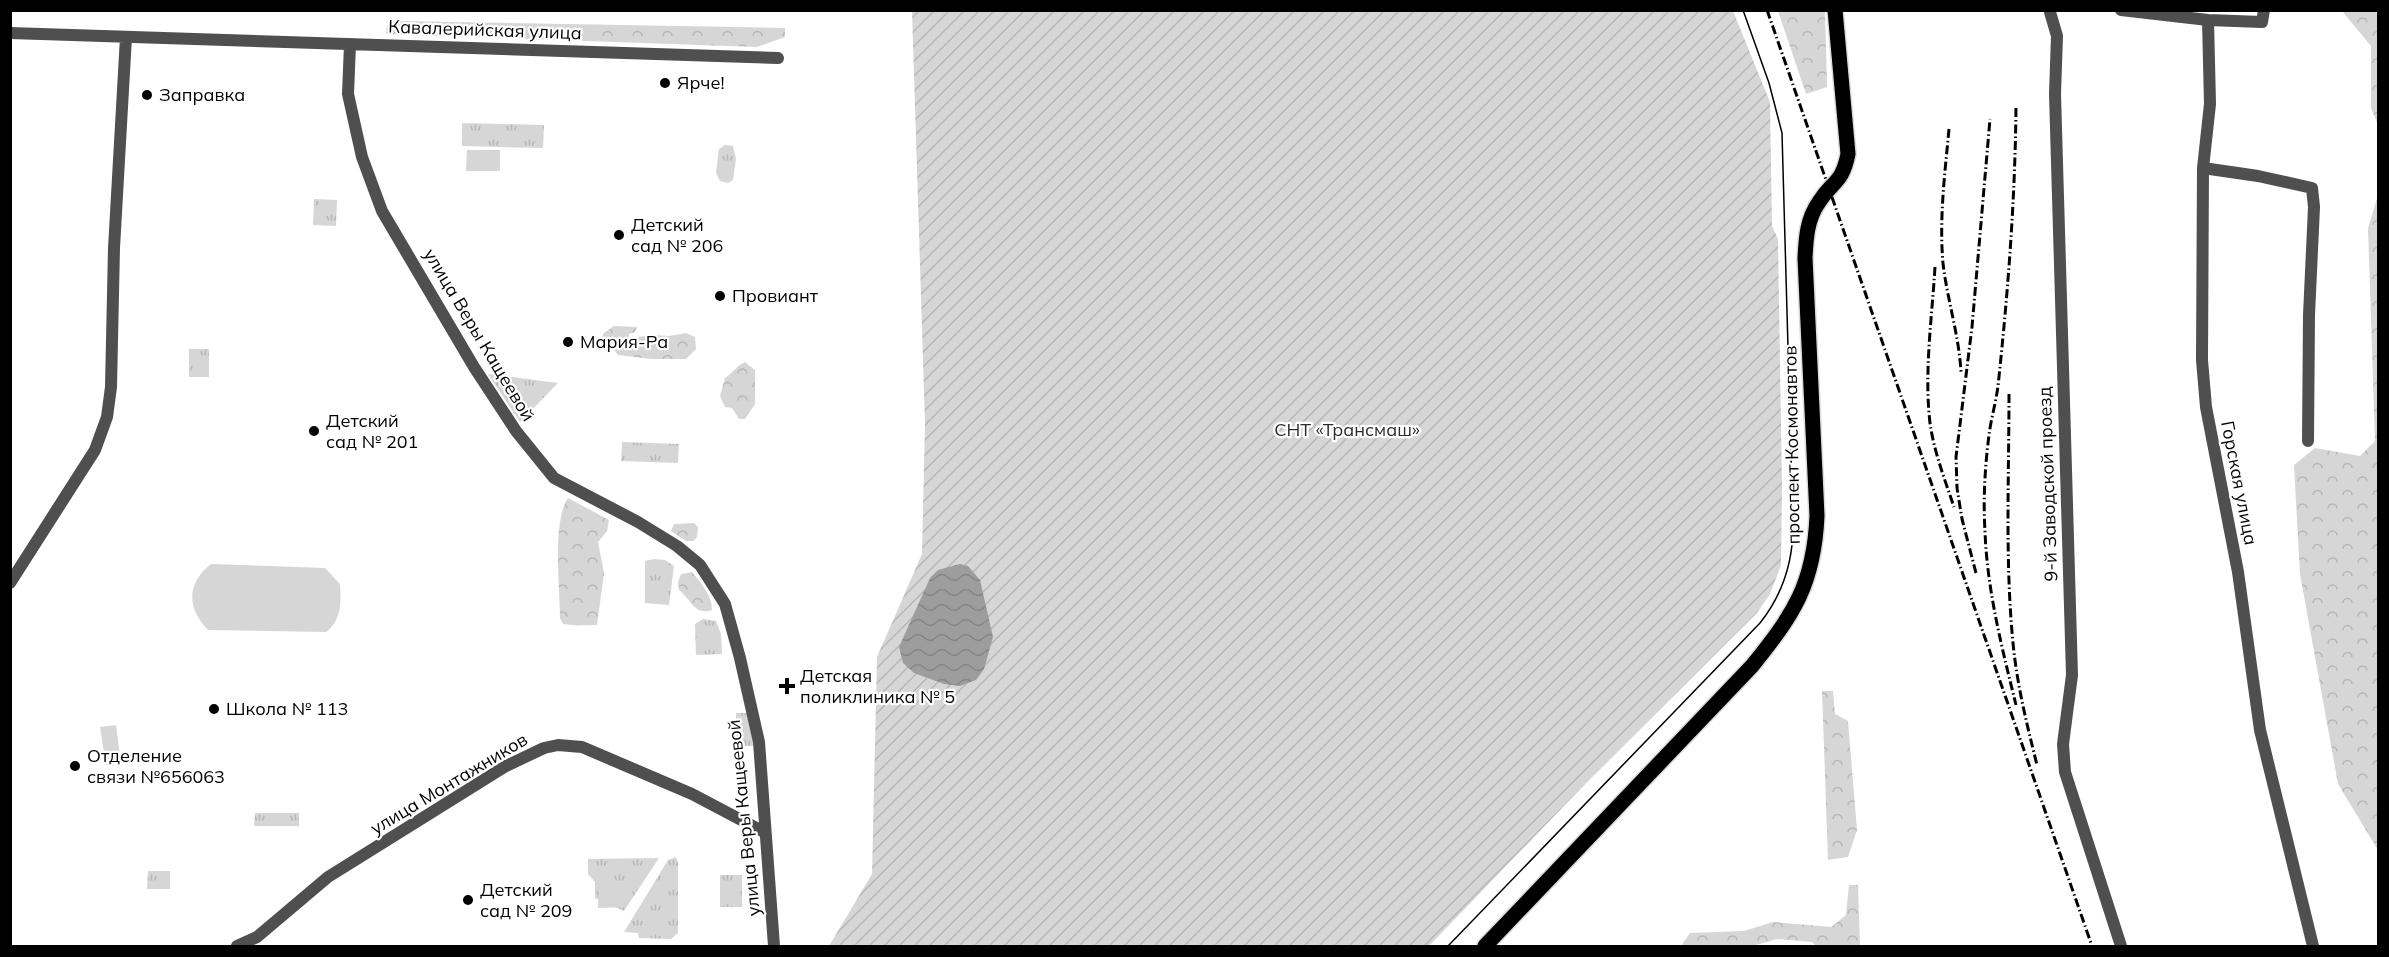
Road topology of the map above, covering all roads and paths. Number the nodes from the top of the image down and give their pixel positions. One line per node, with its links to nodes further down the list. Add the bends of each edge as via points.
1 (1834, 10): 16 (main road, проспект Космонавтов, via 1848,154 1839,181 1819,201 1807,229 1805,258 1817,516 1807,583 1785,623 1752,666)
2 (2121, 10): 5 (street)
3 (2264, 10): 5 (street, via 2262,22)
4 (2051, 11): 17 (street, 9-й Заводской проезд, via 2057,36 2055,94 2072,675 2063,744 2065,772)
5 (2208, 20): 10 (street, Горская улица, via 2210,104)
6 (10, 33): 7 (street, Кавалерийская улица)
7 (126, 37): 8 (street, Кавалерийская улица); 12 (street, via 111,387 106,417 95,450)
8 (350, 44): 9 (street, Кавалерийская улица); 13 (street, улица Веры Кащеевой, via 348,94 362,157 382,211 516,431 554,478 638,522 700,565 725,604 759,742)
9 (778, 58)
10 (2203, 168): 11 (street, via 2312,188); 18 (street, Горская улица, via 2202,360 2206,407 2238,572 2260,730)
11 (2308, 441)
12 (10, 583)
13 (764, 832): 14 (street, улица Монтажников, via 692,794 582,747 551,746 506,766 328,877 257,937); 15 (street, улица Веры Кащеевой)
14 (237, 946)
15 (774, 946)
16 (1485, 946)
17 (2121, 946)
18 (2313, 946)

